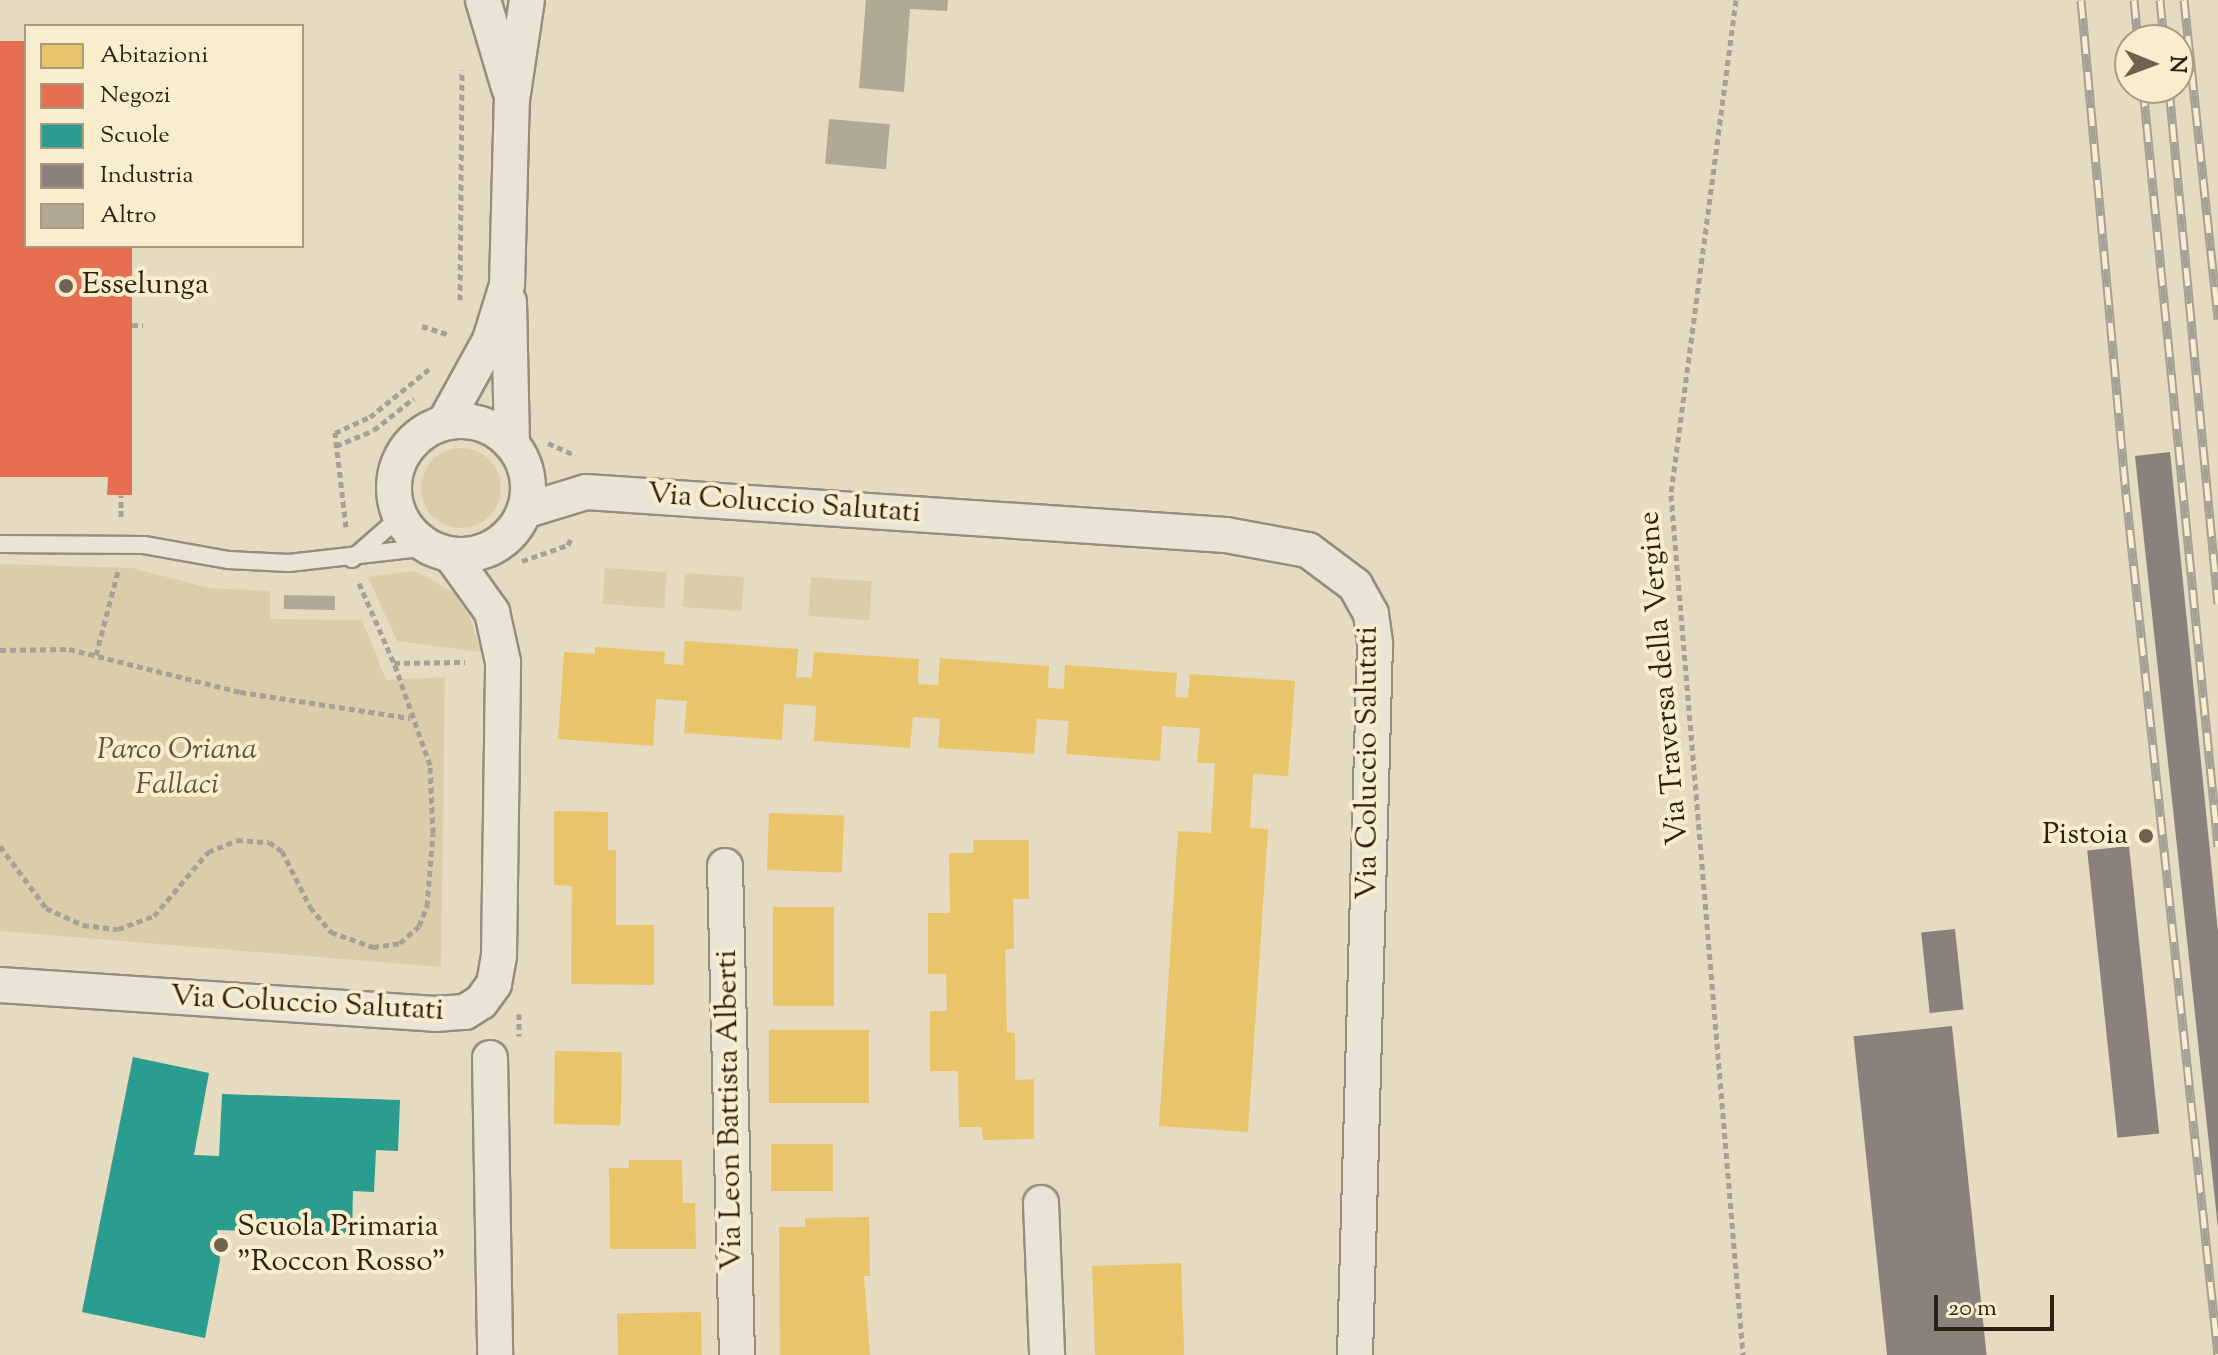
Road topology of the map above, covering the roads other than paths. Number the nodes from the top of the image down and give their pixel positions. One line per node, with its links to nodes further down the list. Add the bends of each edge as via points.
1 (483, 0): 3 (street)
2 (527, 0): 3 (street)
3 (512, 100): 4 (street)
4 (507, 285): 5 (street, via 490,340); 6 (street)
5 (445, 422): 6 (street, via 482,423); 9 (street, via 424,431 401,456 393,489)
6 (527, 450): 7 (street); 8 (street)
7 (576, 492): 8 (street); 22 (street, Via Coluccio Salutati, via 1266,538 1308,550 1355,585 1371,614 1375,644)
8 (524, 511): 11 (street)
9 (400, 517): 12 (street); 13 (lane)
10 (0, 544): 13 (lane, via 121,545 253,562)
11 (497, 545): 12 (street, via 475,554); 14 (street)
12 (440, 551): 13 (lane); 14 (street, Via Coluccio Salutati)
13 (351, 560)
14 (492, 612): 16 (street, Via Coluccio Salutati, via 503,662 499,956 494,984 474,1008 435,1014)
15 (725, 866): 20 (street, Via Leon Battista Alberti)
16 (0, 985)
17 (490, 1058): 19 (street)
18 (1041, 1203): 21 (street)
19 (495, 1355)
20 (737, 1355)
21 (1047, 1355)
22 (1355, 1355)

